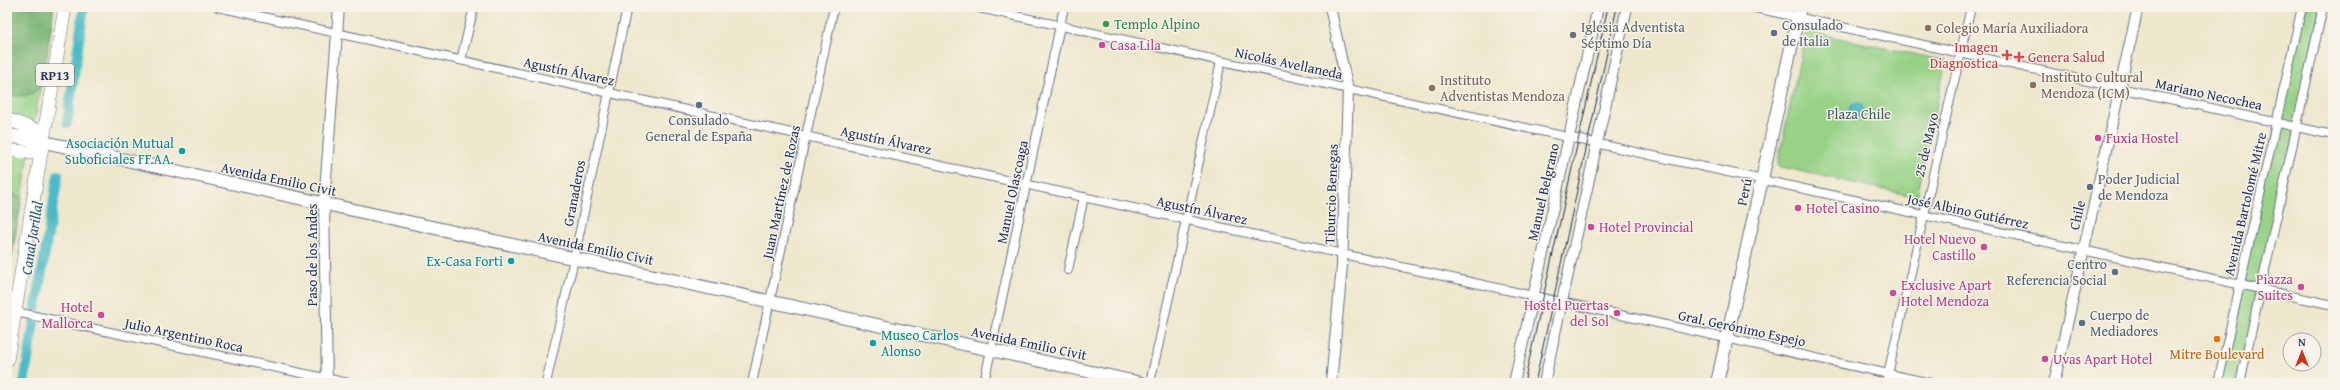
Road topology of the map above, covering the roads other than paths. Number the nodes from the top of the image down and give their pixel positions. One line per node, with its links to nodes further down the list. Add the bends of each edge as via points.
1 (65, 7): 33 (main road, RP13)
2 (218, 7): 19 (street, Agustín Álvarez)
3 (339, 7): 19 (street, Paso de los Andes)
4 (474, 7): 21 (street)
5 (627, 7): 25 (street, Granaderos)
6 (834, 7): 31 (street, Juan Martínez de Rozas)
7 (975, 7): 18 (street, Nicolás Avellaneda)
8 (1064, 7): 18 (street, Manuel Olascoaga)
9 (1330, 7): 24 (street, Tiburcio Benegas)
10 (1598, 7): 32 (street, Manuel Belgrano)
11 (1627, 7): 34 (street)
12 (1751, 7): 17 (street, Mariano Necochea)
13 (1971, 7): 20 (street, 25 de Mayo)
14 (2138, 7): 23 (street, Chile)
15 (2302, 7): 27 (street, Avenida Bartolomé Mitre)
16 (2322, 7): 28 (street)
17 (1799, 12): 20 (street, Mariano Necochea); 36 (main road, Perú)
18 (1060, 26): 22 (street, Nicolás Avellaneda); 37 (street, Manuel Olascoaga)
19 (338, 33): 21 (street, Agustín Álvarez); 39 (street, Paso de los Andes)
20 (1960, 53): 23 (street, Mariano Necochea); 40 (street, 25 de Mayo)
21 (461, 60): 25 (street, Agustín Álvarez)
22 (1221, 62): 24 (street, Nicolás Avellaneda); 41 (street)
23 (2120, 88): 27 (street, Mariano Necochea); 42 (street, Chile)
24 (1348, 90): 32 (street, Nicolás Avellaneda); 43 (street, Tiburcio Benegas)
25 (608, 92): 31 (street, Agustín Álvarez); 44 (street, Granaderos)
26 (7, 119): 33 (main road, via 38,131)
27 (2276, 123): 28 (street, Mariano Necochea); 46 (street, Avenida Bartolomé Mitre)
28 (2296, 127): 30 (street, Mariano Necochea); 47 (street)
29 (7, 135): 33 (main road)
30 (2333, 135)
31 (806, 136): 37 (street, Agustín Álvarez); 50 (street, Juan Martínez de Rozas)
32 (1569, 136): 34 (street, Nicolás Avellaneda); 48 (street, Manuel Belgrano)
33 (44, 142): 35 (main road, via 35,153); 39 (main road, Avenida Emilio Civit); 53 (main road, RP13)
34 (1597, 142): 36 (street, José Albino Gutiérrez); 51 (street)
35 (7, 150)
36 (1762, 178): 40 (street, José Albino Gutiérrez); 54 (main road, Perú)
37 (1027, 184): 38 (street, Agustín Álvarez); 55 (street, Manuel Olascoaga)
38 (1084, 197): 41 (street, Agustín Álvarez); 45 (street)
39 (324, 204): 44 (main road, Avenida Emilio Civit); 58 (street, Paso de los Andes)
40 (1924, 214): 42 (street, José Albino Gutiérrez); 57 (street, 25 de Mayo)
41 (1186, 219): 43 (street, Agustín Álvarez); 64 (street)
42 (2084, 250): 46 (street, José Albino Gutiérrez); 71 (street, Chile)
43 (1343, 254): 48 (street, Agustín Álvarez); 65 (street, Tiburcio Benegas)
44 (574, 259): 50 (main road, Avenida Emilio Civit); 60 (street, Granaderos)
45 (1068, 270)
46 (2240, 284): 47 (street, José Albino Gutiérrez); 72 (street, Avenida Bartolomé Mitre)
47 (2260, 289): 52 (street, José Albino Gutiérrez); 73 (street)
48 (1534, 296): 49 (street, Agustín Álvarez); 66 (street, Manuel Belgrano)
49 (1548, 299): 51 (street, Gral. Gerónimo Espejo)
50 (770, 302): 55 (main road, Avenida Emilio Civit); 61 (street, Juan Martínez de Rozas)
51 (1562, 302): 54 (street, Gral. Gerónimo Espejo); 67 (street)
52 (2333, 305)
53 (16, 312): 56 (main road, RP13); 58 (street, Julio Argentino Roca)
54 (1727, 338): 57 (street, Gral. Gerónimo Espejo); 68 (main road, Perú)
55 (991, 350): 62 (street, Manuel Olascoaga); 63 (main road, Avenida Emilio Civit)
56 (7, 360)
57 (1888, 374): 69 (street, 25 de Mayo); 70 (street, Gral. Gerónimo Espejo)
58 (327, 381): 59 (street, Julio Argentino Roca)
59 (348, 383)
60 (546, 383)
61 (752, 383)
62 (984, 383)
63 (1141, 383)
64 (1150, 383)
65 (1331, 383)
66 (1514, 383)
67 (1544, 383)
68 (1717, 383)
69 (1886, 383)
70 (1930, 383)
71 (2054, 383)
72 (2218, 383)
73 (2240, 383)

